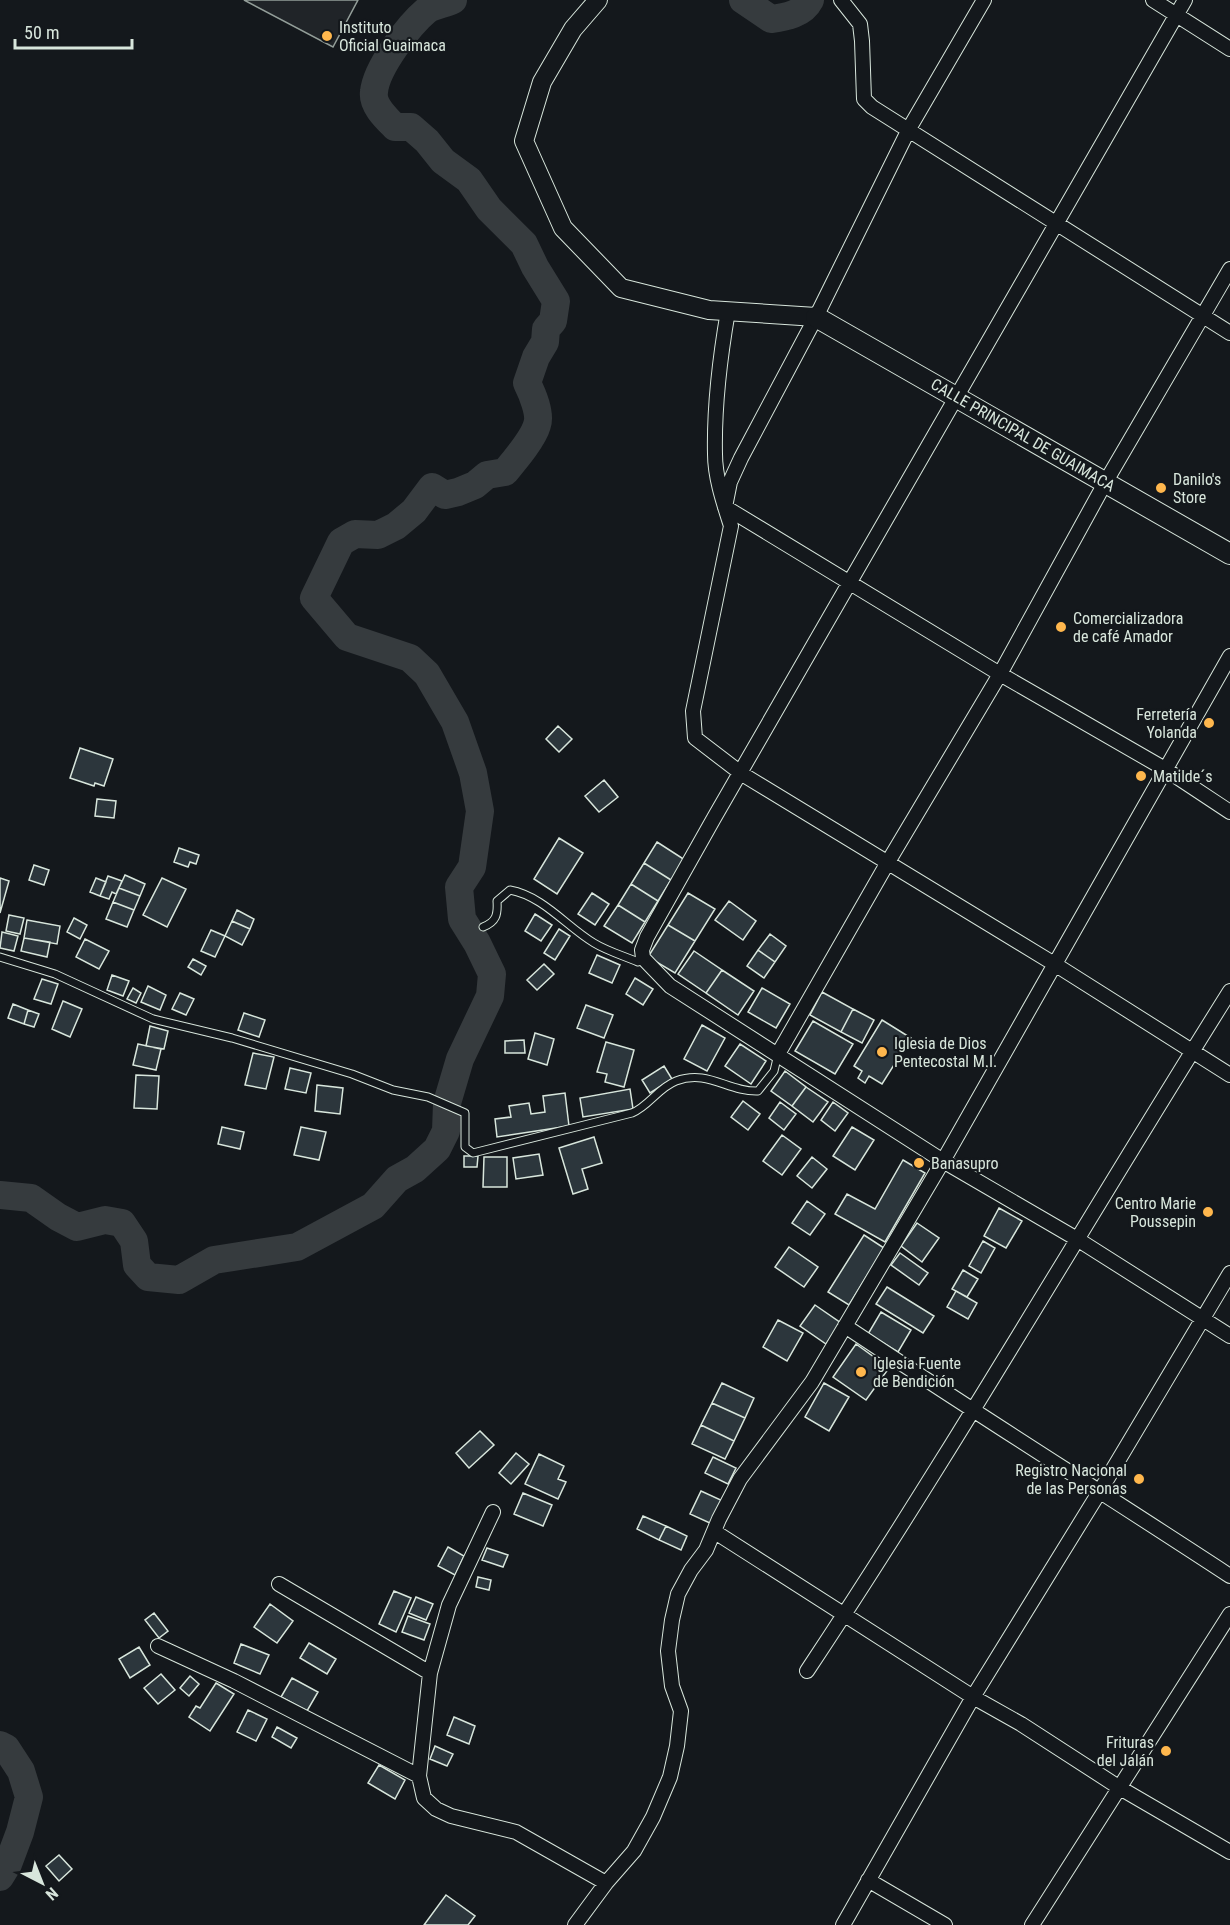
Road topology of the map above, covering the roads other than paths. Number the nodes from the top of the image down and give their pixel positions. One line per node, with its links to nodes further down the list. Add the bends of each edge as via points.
1 (598, 0): 11 (street, via 573,29 542,82 524,141 563,228 621,288 709,310)
2 (841, 0): 8 (street, via 860,24 864,99)
3 (984, 0): 8 (street)
4 (1153, 0): 6 (street)
5 (1185, 0): 6 (street)
6 (1177, 15): 7 (street); 9 (street)
7 (1230, 49)
8 (908, 130): 9 (street); 13 (street)
9 (1057, 223): 12 (street); 15 (street)
10 (1230, 269): 12 (street)
11 (728, 311): 13 (street); 17 (street, via 720,357 715,456)
12 (1203, 316): 14 (street); 16 (street)
13 (816, 317): 15 (main road, CALLE PRINCIPAL DE GUAIMACA); 17 (street, via 741,458 730,482)
14 (1230, 333)
15 (957, 398): 16 (main road, CALLE PRINCIPAL DE GUAIMACA); 19 (street)
16 (1105, 483): 18 (main road, CALLE PRINCIPAL DE GUAIMACA); 21 (street)
17 (725, 507): 19 (street); 23 (street, via 731,526 693,711 694,738)
18 (1230, 554)
19 (851, 583): 21 (street); 23 (street)
20 (1230, 656): 22 (street)
21 (1000, 674): 22 (street); 25 (street)
22 (1165, 770): 24 (street); 29 (street)
23 (741, 772): 25 (street); 28 (street, via 647,937)
24 (1230, 812)
25 (888, 862): 29 (street); 32 (street)
26 (483, 927): 28 (lane, via 496,918 497,901 510,890 560,917 594,943 638,962)
27 (0, 957): 32 (lane, via 55,974 153,1019 232,1038 393,1090 428,1097 465,1113 465,1147 473,1153 632,1113 663,1087 693,1077 748,1092 758,1091 774,1071)
28 (643, 958): 32 (street, via 670,986)
29 (1056, 964): 31 (street); 34 (street)
30 (1230, 991): 31 (street)
31 (1192, 1051): 33 (street); 35 (street)
32 (778, 1054): 34 (street)
33 (1230, 1075)
34 (943, 1161): 35 (street); 38 (street)
35 (1077, 1239): 37 (street); 40 (street)
36 (1230, 1273): 37 (street)
37 (1202, 1318): 39 (street); 41 (street)
38 (845, 1326): 40 (street); 43 (street, via 812,1382 740,1479)
39 (1230, 1336)
40 (972, 1411): 41 (street); 46 (street)
41 (1100, 1491): 44 (street); 51 (street)
42 (493, 1512): 50 (street, via 449,1605)
43 (715, 1532): 46 (street); 56 (street, via 678,1594 672,1620 668,1650 672,1686 681,1711 670,1777 634,1851)
44 (1230, 1576)
45 (279, 1584): 50 (street)
46 (845, 1614): 49 (street); 51 (street)
47 (1230, 1614): 53 (street)
48 (158, 1646): 52 (street)
49 (807, 1671)
50 (430, 1673): 52 (street)
51 (973, 1697): 53 (street); 55 (street)
52 (419, 1776): 56 (street, via 424,1798 436,1809 516,1832)
53 (1120, 1788): 54 (street); 60 (street)
54 (1230, 1852)
55 (868, 1880): 58 (street); 59 (street)
56 (606, 1883): 57 (street)
57 (575, 1925)
58 (843, 1925)
59 (945, 1925)
60 (1032, 1925)

